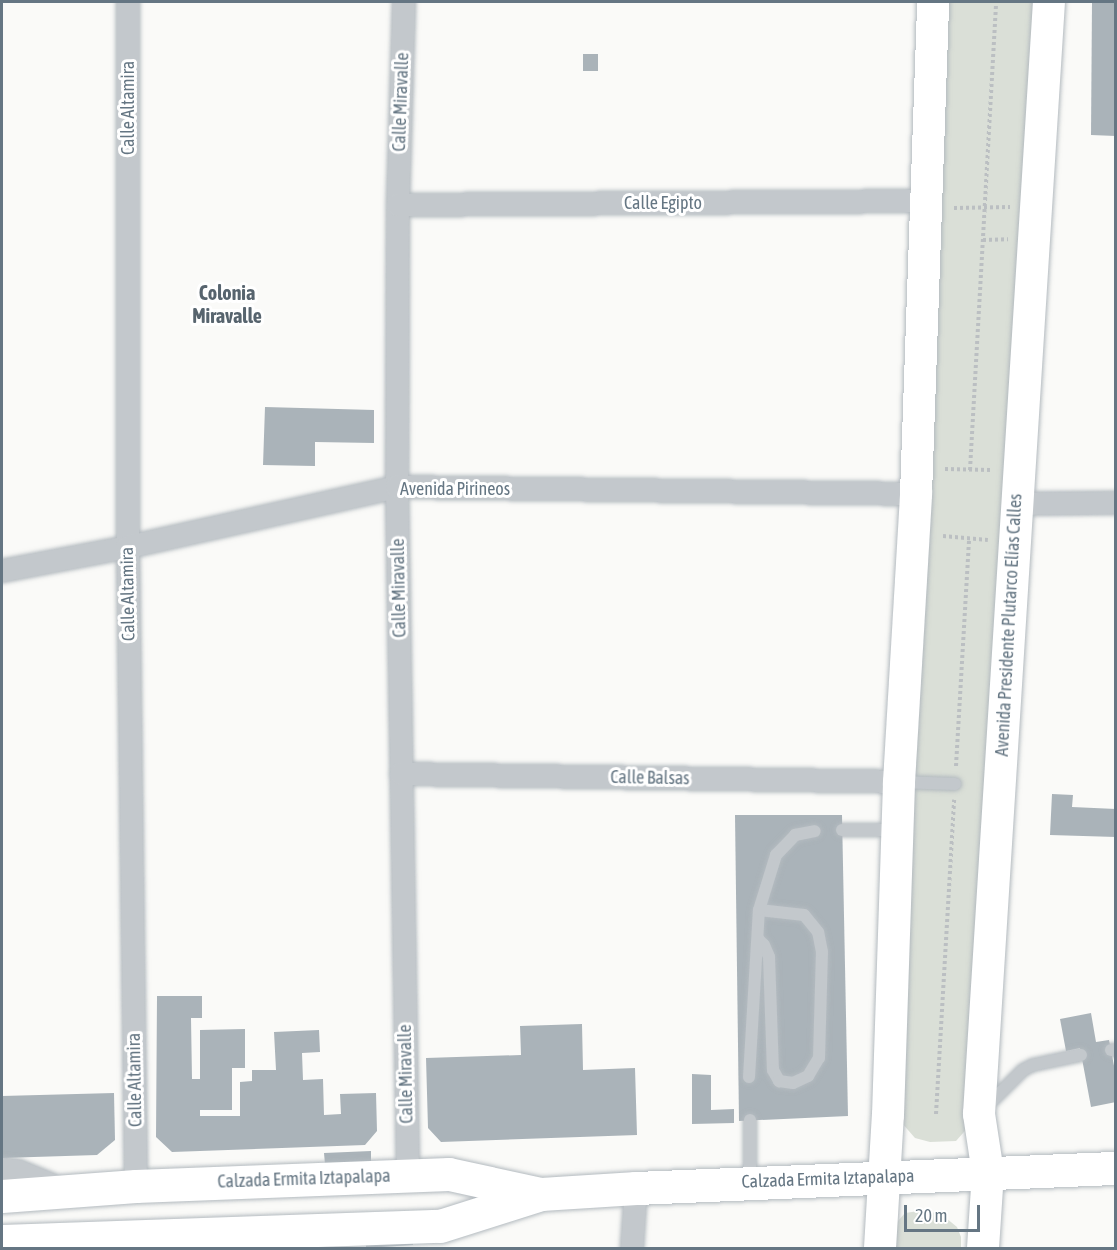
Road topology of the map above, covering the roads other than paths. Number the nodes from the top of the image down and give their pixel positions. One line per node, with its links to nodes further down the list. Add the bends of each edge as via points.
1 (128, 2): 11 (street, Calle Altamira)
2 (404, 2): 5 (street, Calle Miravalle)
3 (933, 2): 6 (main road)
4 (1048, 2): 10 (main road, Avenida Presidente Plutarco Elías Calles)
5 (398, 205): 6 (street, Calle Egipto); 8 (street, Calle Miravalle)
6 (927, 205): 7 (main road)
7 (927, 477): 8 (street, Avenida Pirineos); 14 (main road)
8 (397, 487): 11 (street, Avenida Pirineos); 13 (street, Calle Miravalle)
9 (1116, 502): 10 (street)
10 (1017, 504): 23 (main road, Avenida Presidente Plutarco Elías Calles)
11 (128, 547): 12 (street, Avenida Pirineos); 31 (street, Calle Altamira)
12 (2, 571)
13 (401, 774): 14 (street, Calle Balsas); 28 (street, Calle Miravalle)
14 (899, 782): 15 (lane); 16 (main road)
15 (955, 784)
16 (898, 830): 18 (lane); 29 (main road)
17 (815, 831): 19 (lane, via 795,835 776,855)
18 (842, 831)
19 (759, 910): 20 (lane); 20 (lane, via 804,915 818,932 822,952 819,1058 808,1076 793,1083 779,1081 773,1070 769,957)
20 (758, 939): 22 (lane)
21 (1081, 1055): 23 (lane, via 1023,1070)
22 (749, 1077)
23 (979, 1114): 27 (main road, Avenida Presidente Plutarco Elías Calles)
24 (750, 1120): 30 (lane)
25 (1116, 1168): 27 (main road, Calzada Ermita Iztapalapa)
26 (2, 1169): 33 (street, Calzada Ermita Iztapalapa, via 18,1171)
27 (988, 1173): 29 (main road, Calzada Ermita Iztapalapa); 42 (main road, Avenida Presidente Plutarco Elías Calles)
28 (408, 1175): 31 (main road, Calzada Ermita Iztapalapa); 34 (main road, Calzada Ermita Iztapalapa, via 449,1174)
29 (884, 1177): 30 (main road, Calzada Ermita Iztapalapa); 41 (main road)
30 (750, 1183): 32 (main road, Calzada Ermita Iztapalapa)
31 (136, 1186): 33 (main road, Calzada Ermita Iztapalapa)
32 (636, 1188): 34 (main road, Calzada Ermita Iztapalapa); 40 (street)
33 (65, 1190): 35 (main road, Calzada Ermita Iztapalapa)
34 (541, 1194): 36 (main road, Calzada Ermita Iztapalapa)
35 (2, 1196)
36 (440, 1237): 38 (main road, Calzada Ermita Iztapalapa)
37 (2, 1241): 39 (main road, Calzada Ermita Iztapalapa)
38 (274, 1241): 39 (main road, Calzada Ermita Iztapalapa)
39 (101, 1243)
40 (632, 1248)
41 (880, 1248)
42 (983, 1248)

